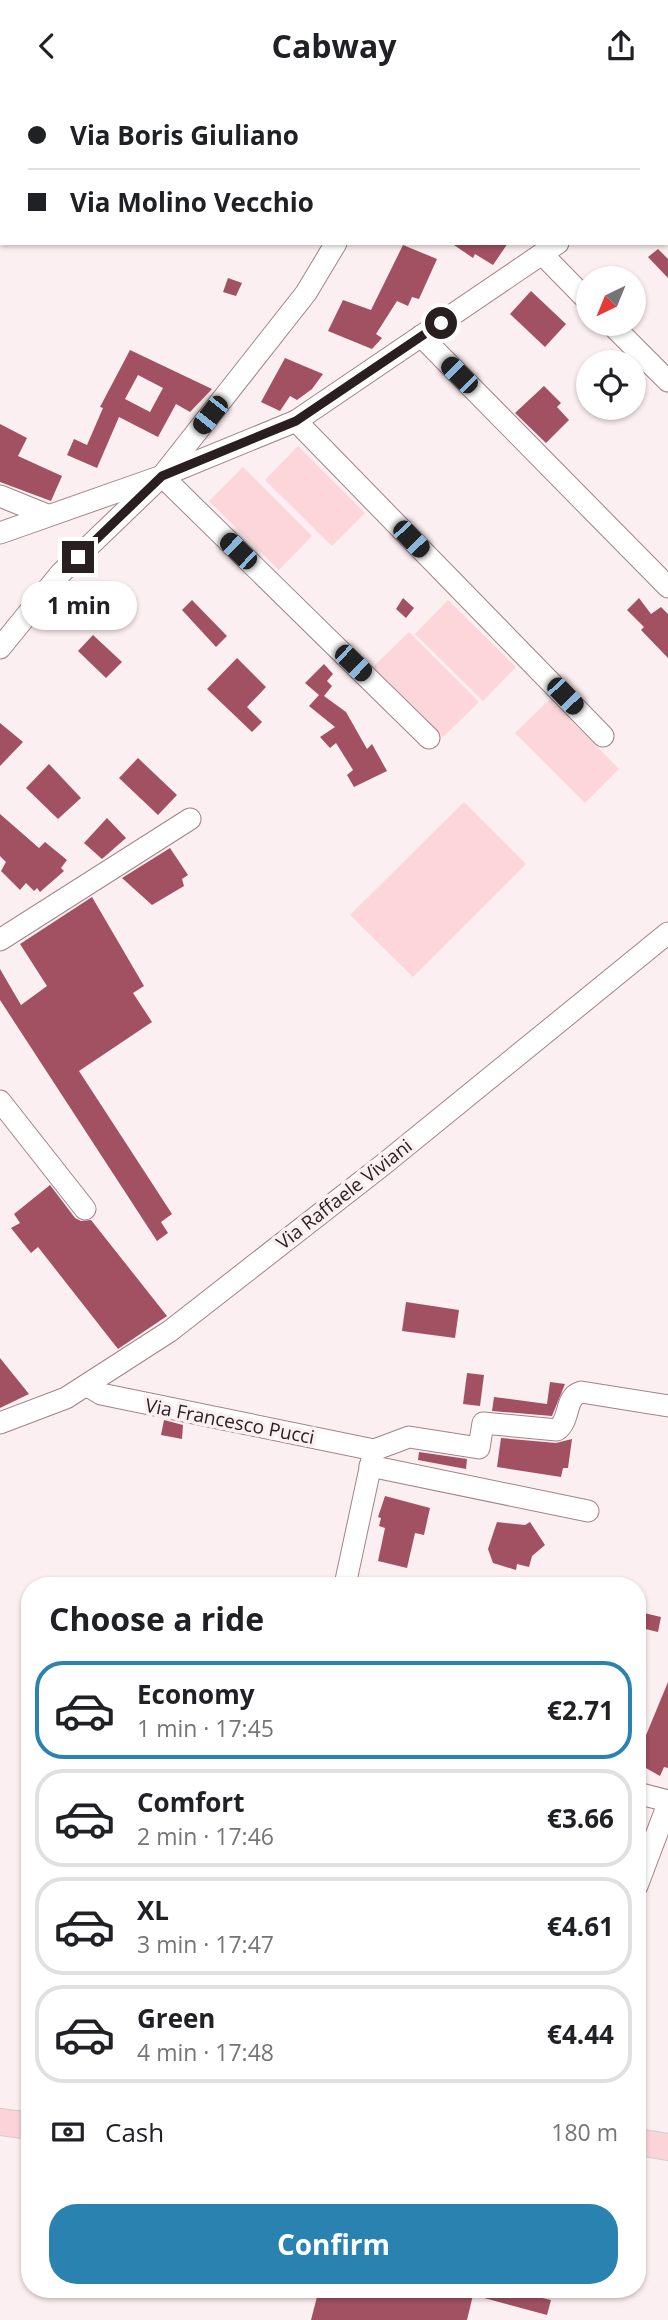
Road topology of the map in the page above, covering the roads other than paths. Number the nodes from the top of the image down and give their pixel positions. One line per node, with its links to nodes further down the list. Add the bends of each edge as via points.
1 (335, 245): 8 (street, via 306,293)
2 (550, 249): 3 (street); 4 (street)
3 (576, 285)
4 (421, 336): 7 (street); 12 (street)
5 (623, 336): 6 (street)
6 (668, 381)
7 (296, 421): 8 (street); 14 (street)
8 (162, 476): 10 (street); 13 (street, via 61,573); 15 (street)
9 (0, 496): 10 (street)
10 (47, 515): 11 (street)
11 (0, 533)
12 (668, 587)
13 (0, 648)
14 (603, 736)
15 (429, 738)
16 (190, 819): 18 (street)
17 (668, 933): 21 (street, Via Raffaele Viviani, via 170,1331)
18 (0, 940)
19 (0, 1101): 20 (street)
20 (85, 1209)
21 (88, 1386): 23 (street, Via Raffaele Viviani); 24 (street, Via Francesco Pucci, via 101,1394)
22 (668, 1406): 24 (street, via 581,1392 570,1401 563,1426 557,1430 484,1423 479,1448 409,1437)
23 (0, 1423)
24 (372, 1458): 25 (street, Via Francesco Pucci); 26 (street)
25 (588, 1511)
26 (347, 1577)
27 (646, 1796): 28 (street)
28 (668, 1803): 29 (street)
29 (646, 1862)
30 (0, 2122): 31 (main road)
31 (21, 2125)
32 (646, 2143): 33 (main road)
33 (667, 2145)

